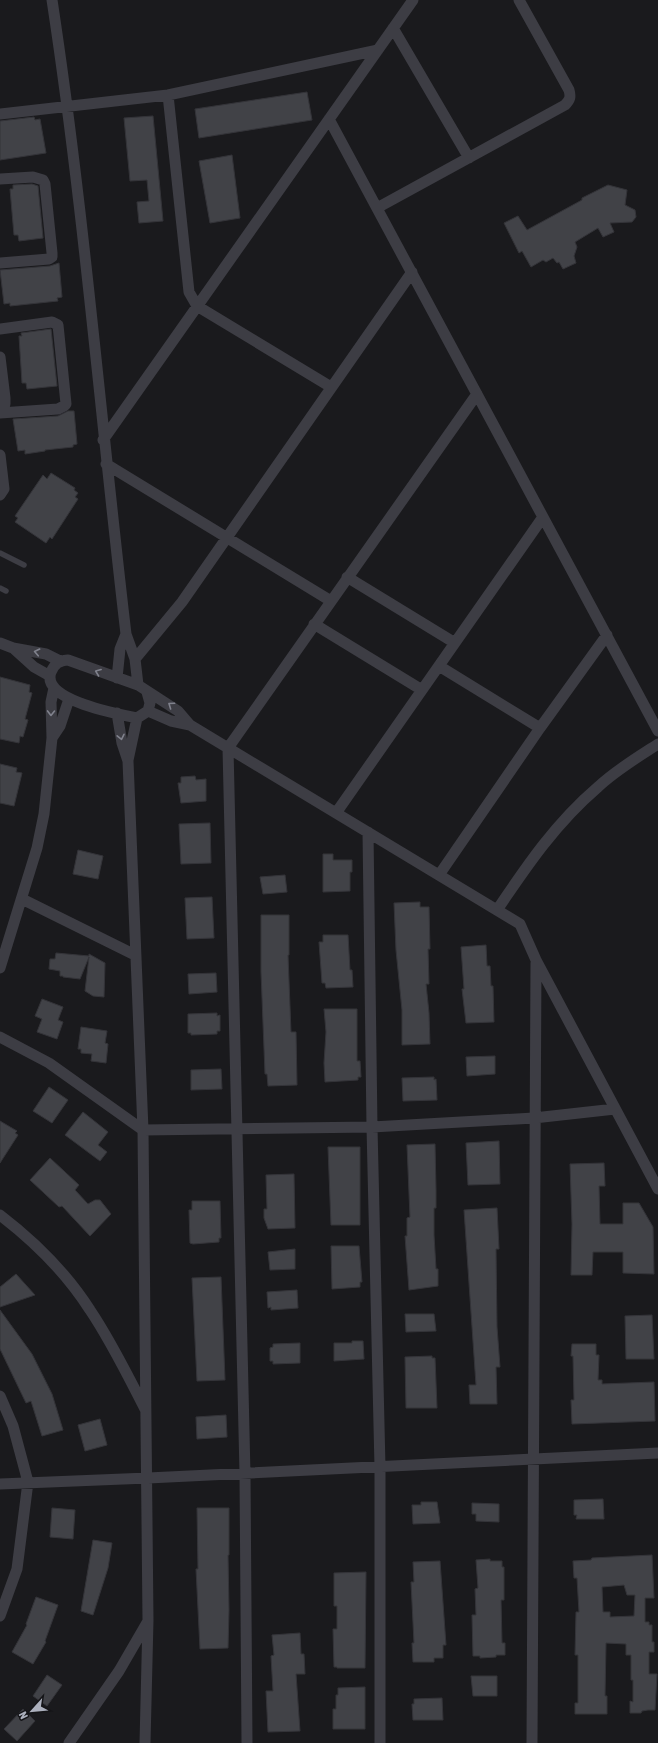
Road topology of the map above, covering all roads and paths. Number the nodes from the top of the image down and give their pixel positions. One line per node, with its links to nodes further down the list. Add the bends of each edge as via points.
1 (52, 0): 7 (street)
2 (413, 0): 4 (street)
3 (519, 0): 10 (street, via 571,95 565,106)
4 (393, 28): 5 (street); 10 (street)
5 (378, 50): 6 (street); 9 (street)
6 (168, 94): 7 (street); 15 (street, via 189,292)
7 (68, 106): 8 (street); 21 (street)
8 (0, 114)
9 (329, 119): 12 (street); 15 (street)
10 (469, 158): 12 (street)
11 (0, 179): 13 (street, via 34,177 43,180 52,257)
12 (377, 208): 14 (street)
13 (0, 263)
14 (412, 272): 18 (street); 19 (street)
15 (197, 306): 18 (street); 21 (street)
16 (0, 329): 20 (street, via 52,322 58,325 66,404 58,409)
17 (0, 357): 20 (street)
18 (332, 387): 27 (street)
19 (477, 394): 26 (street); 30 (street)
20 (1, 408)
21 (104, 440): 23 (street)
22 (0, 455): 24 (street)
23 (106, 464): 27 (street); 33 (street)
24 (1, 479): 25 (street, via 4,489)
25 (0, 495)
26 (543, 517): 34 (street); 36 (street)
27 (226, 537): 31 (street); 38 (street, via 182,602)
28 (0, 553): 29 (lane)
29 (24, 565)
30 (348, 577): 31 (street); 36 (street)
31 (331, 601): 32 (street)
32 (314, 624): 45 (street); 55 (street)
33 (126, 634): 38 (street); 42 (street, via 120,649)
34 (606, 635): 51 (street); 52 (street)
35 (0, 643): 37 (street)
36 (455, 643): 40 (street)
37 (13, 648): 39 (street, one-way to 37, via 37,651); 41 (street, via 34,667)
38 (135, 659): 44 (street)
39 (60, 661): 41 (street, via 54,666); 42 (street, one-way to 39, via 76,662)
40 (439, 666): 45 (street); 51 (street)
41 (50, 676): 43 (street)
42 (117, 678): 44 (street)
43 (54, 688): 46 (street); 53 (street, one-way to 53, via 51,702)
44 (142, 689): 47 (street, via 150,703); 50 (street, one-way to 44, via 163,700)
45 (422, 690): 57 (street)
46 (69, 699): 48 (street); 53 (street, via 60,726)
47 (148, 711): 49 (street); 50 (street, via 171,721)
48 (116, 713): 49 (street); 56 (street, one-way to 56)
49 (137, 718): 56 (street)
50 (190, 724): 55 (street)
51 (540, 728): 59 (street)
52 (658, 731)
53 (52, 738): 60 (street, via 44,814)
54 (658, 744): 61 (street, via 598,786 553,831)
55 (228, 748): 57 (street); 70 (street)
56 (128, 761): 62 (street)
57 (336, 813): 58 (street)
58 (368, 832): 59 (street); 68 (street)
59 (439, 875): 61 (street)
60 (22, 899): 62 (street); 64 (street)
61 (497, 910): 63 (street, via 520,924)
62 (135, 955): 69 (street)
63 (536, 960): 66 (street); 67 (street)
64 (0, 968)
65 (0, 1036): 69 (street, via 49,1063)
66 (615, 1109): 67 (street); 71 (street)
67 (534, 1118): 68 (street); 76 (street)
68 (372, 1127): 70 (street); 77 (street)
69 (143, 1130): 70 (street); 74 (street)
70 (236, 1130): 78 (street)
71 (658, 1189)
72 (0, 1215): 74 (street, via 19,1230 63,1275 90,1309)
73 (0, 1396): 80 (street, via 13,1426)
74 (147, 1411): 79 (street)
75 (658, 1453): 76 (street)
76 (533, 1459): 77 (street); 88 (street)
77 (380, 1467): 78 (street); 87 (street)
78 (245, 1474): 79 (street); 86 (street)
79 (148, 1478): 80 (street); 83 (street)
80 (28, 1482): 81 (street); 82 (street, via 17,1569)
81 (0, 1484)
82 (0, 1616)
83 (148, 1620): 84 (street, via 119,1671); 85 (street)
84 (69, 1743)
85 (145, 1743)
86 (247, 1743)
87 (380, 1743)
88 (532, 1743)

